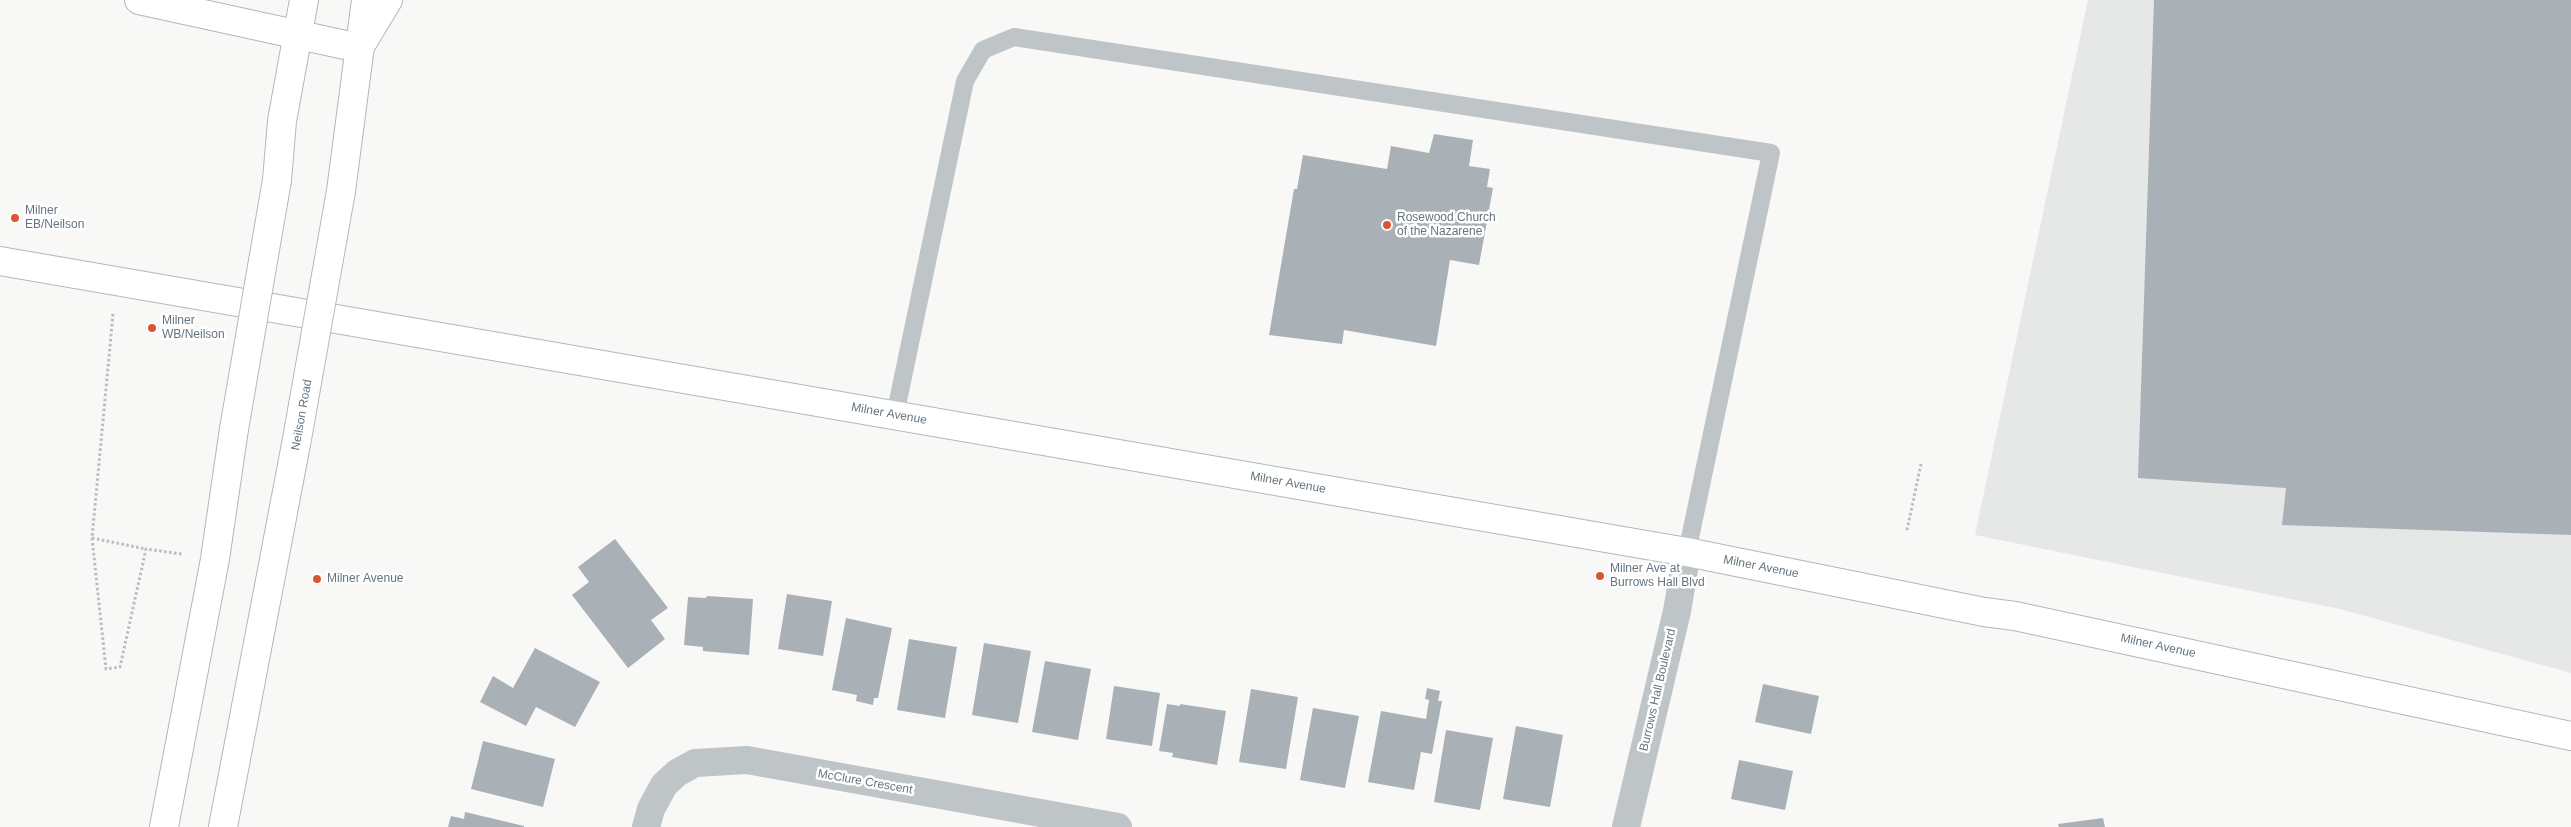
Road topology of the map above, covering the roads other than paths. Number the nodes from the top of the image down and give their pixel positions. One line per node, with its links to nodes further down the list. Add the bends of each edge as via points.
1 (139, 0): 5 (main road)
2 (304, 0): 5 (main road)
3 (366, 0): 6 (main road, Neilson Road)
4 (388, 0): 6 (main road)
5 (297, 36): 6 (main road); 11 (main road, bridge, via 282,121 277,180 215,559)
6 (359, 48): 12 (main road, Neilson Road, bridge, via 341,191)
7 (0, 261): 8 (main road, Milner Avenue)
8 (895, 415): 9 (main road, Milner Avenue); 9 (lane, via 965,81 983,50 1014,37 1771,152)
9 (1687, 552): 10 (main road, Milner Avenue, via 2015,616); 15 (street, Burrows Hall Boulevard, via 1677,611)
10 (2571, 736)
11 (164, 827)
12 (223, 827)
13 (646, 827): 14 (street, McClure Crescent, via 664,785 677,773 695,763 747,760)
14 (1118, 827)
15 (1626, 827)

